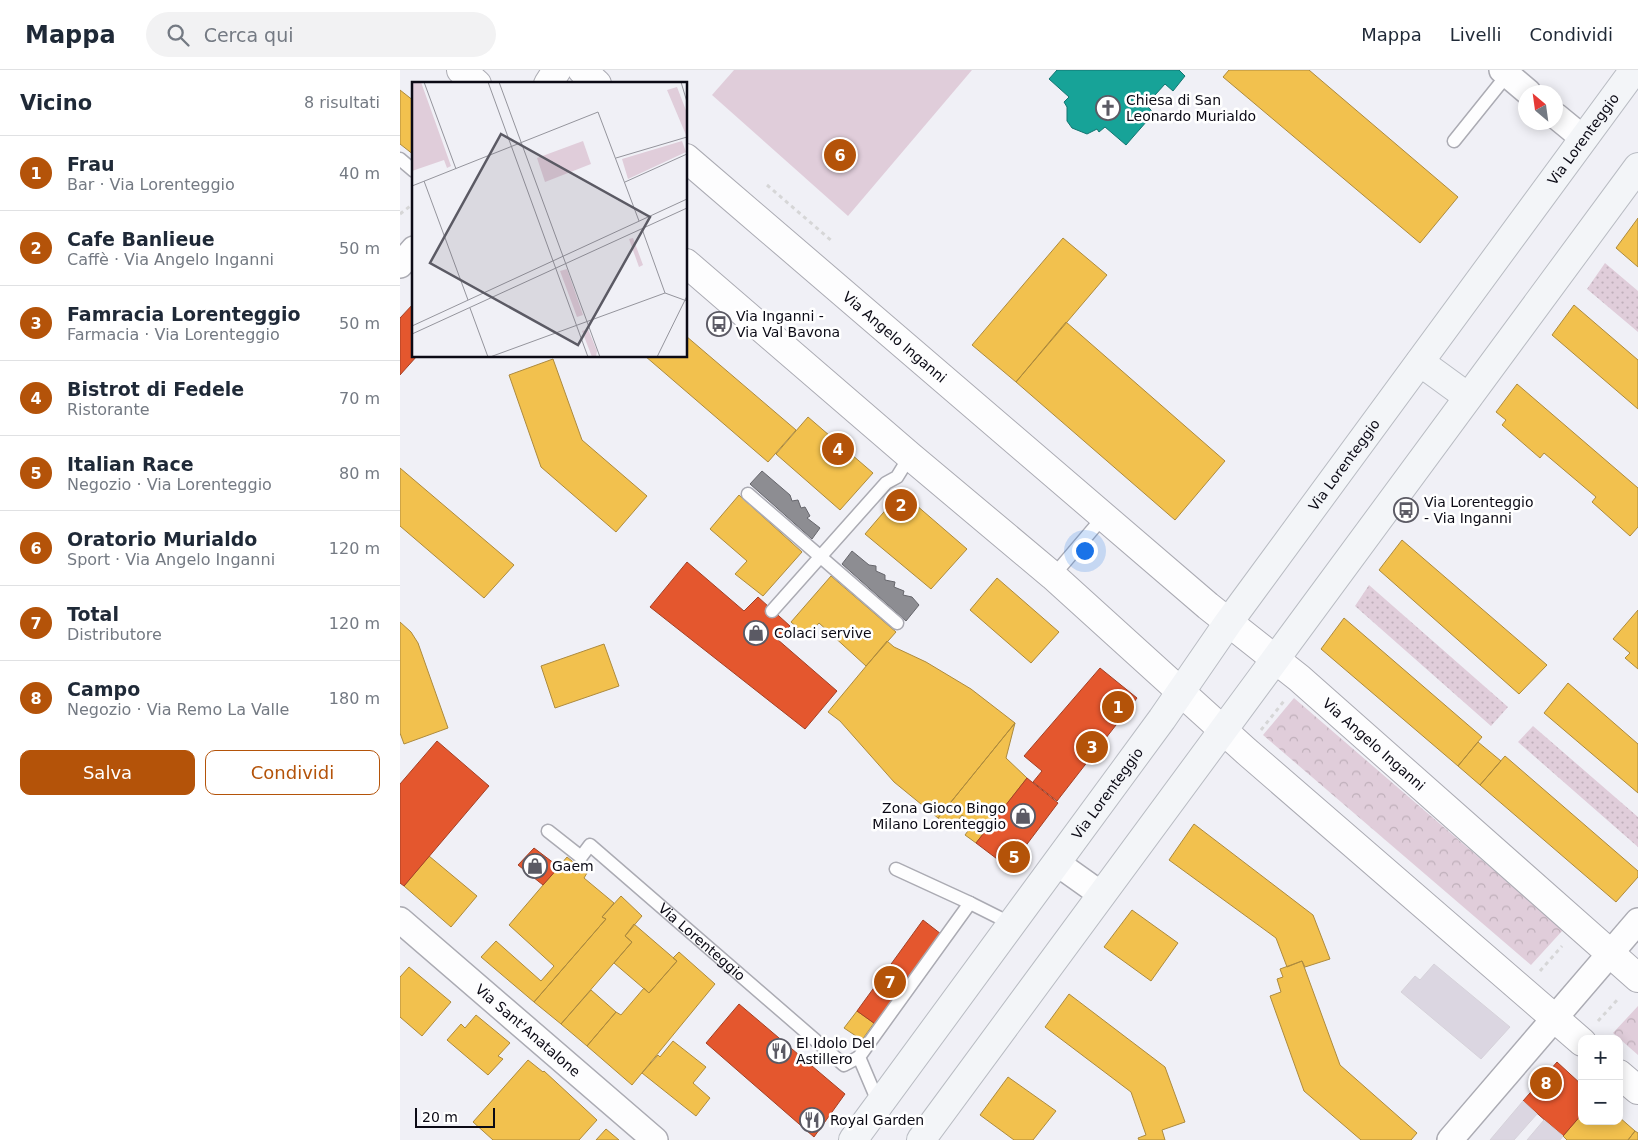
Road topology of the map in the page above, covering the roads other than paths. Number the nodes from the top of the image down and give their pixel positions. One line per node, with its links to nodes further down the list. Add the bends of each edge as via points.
1 (461, 70): 6 (street)
2 (557, 70): 7 (street)
3 (582, 70): 8 (street)
4 (1634, 70): 11 (main road, Via Lorenteggio)
5 (1505, 72): 9 (street); 12 (lane)
6 (475, 82)
7 (549, 82)
8 (595, 82)
9 (1520, 85)
10 (1563, 122): 11 (street)
11 (1584, 139): 20 (main road, Via Lorenteggio)
12 (1454, 141)
13 (400, 159): 15 (lane)
14 (688, 160): 24 (street, Via Angelo Inganni)
15 (412, 169)
16 (1636, 174): 21 (main road)
17 (412, 251): 19 (street)
18 (688, 264): 22 (street)
19 (400, 265)
20 (1420, 362): 21 (main road); 28 (main road, Via Lorenteggio)
21 (1468, 397): 30 (main road)
22 (910, 456): 25 (lane, via 897,477 886,483); 26 (street)
23 (748, 494): 25 (lane)
24 (1104, 516): 26 (lane); 28 (street, Via Angelo Inganni)
25 (821, 558): 27 (lane); 29 (lane)
26 (1053, 576): 31 (street)
27 (772, 610)
28 (1228, 622): 30 (street, Via Angelo Inganni); 31 (main road, Via Lorenteggio)
29 (897, 623)
30 (1275, 659): 32 (main road); 41 (street, Via Angelo Inganni)
31 (1182, 691): 32 (street); 34 (main road, Via Lorenteggio)
32 (1224, 730): 36 (main road); 43 (street)
33 (548, 831): 45 (lane, Via Lorenteggio, via 581,857 590,845 844,1065)
34 (1057, 863): 36 (street); 40 (main road, Via Lorenteggio)
35 (896, 869): 37 (lane)
36 (1102, 895): 51 (main road)
37 (970, 904): 40 (lane); 45 (lane)
38 (400, 920): 49 (street, Via Sant'Anatalone)
39 (1638, 921): 41 (street)
40 (1012, 924): 48 (main road, Via Lorenteggio)
41 (1610, 953): 42 (street, Via Angelo Inganni); 43 (street)
42 (1630, 986)
43 (1554, 1018): 44 (street); 52 (street)
44 (1588, 1034)
45 (859, 1057): 48 (lane)
46 (1623, 1077): 47 (street)
47 (1638, 1090)
48 (879, 1105): 50 (main road, Via Lorenteggio)
49 (655, 1140)
50 (853, 1140)
51 (921, 1140)
52 (1450, 1140)

